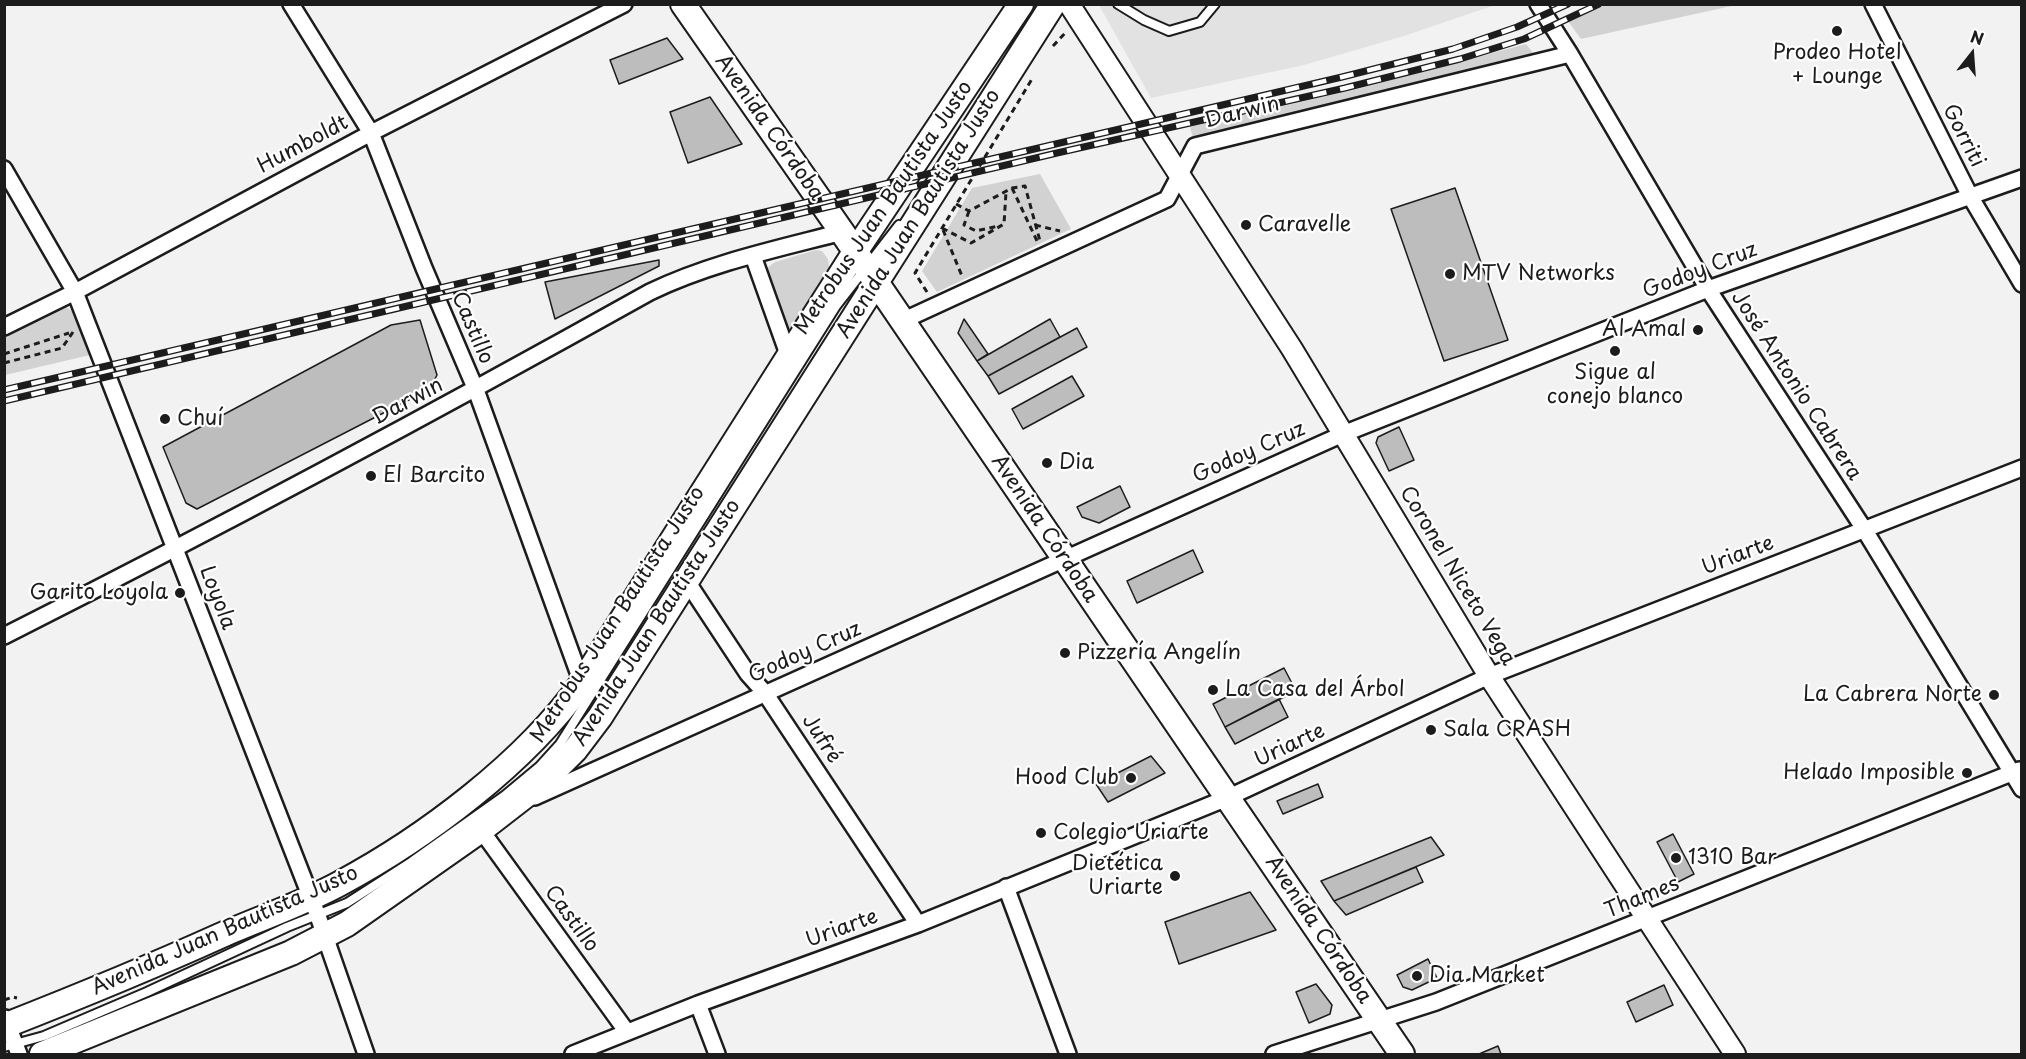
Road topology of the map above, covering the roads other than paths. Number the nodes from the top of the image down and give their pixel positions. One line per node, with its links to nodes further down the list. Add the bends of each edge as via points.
1 (291, 4): 12 (street, Castillo)
2 (624, 4): 12 (street, Humboldt)
3 (684, 4): 19 (main road, Avenida Córdoba)
4 (1021, 4): 19 (main road, Avenida Juan Bautista Justo)
5 (1053, 4): 19 (main road, Avenida Juan Bautista Justo)
6 (1118, 4): 7 (lane, via 1169,31 1200,22)
7 (1215, 4)
8 (1538, 4): 11 (street, José Antonio Cabrera)
9 (1873, 4): 16 (street, Gorriti)
10 (1074, 11): 14 (street, Coronel Niceto Vega)
11 (1570, 54): 14 (street, Darwin, via 1195,146); 21 (street, José Antonio Cabrera)
12 (371, 133): 22 (street, Humboldt); 26 (street, Castillo)
13 (4, 169): 22 (street, Loyola)
14 (1179, 177): 23 (street, Darwin, via 1167,199); 27 (street, Coronel Niceto Vega)
15 (2022, 178): 16 (street, Godoy Cruz)
16 (1970, 196): 20 (street, Gorriti); 21 (street, Godoy Cruz)
17 (903, 219): 19 (lane, Metrobus Juan Bautista Justo)
18 (753, 256): 19 (street, Darwin); 25 (street); 26 (street, Darwin, via 667,283)
19 (859, 258): 23 (main road, Avenida Córdoba); 25 (main road, Avenida Juan Bautista Justo); 32 (main road, Avenida Juan Bautista Justo); 43 (lane, Metrobus Juan Bautista Justo, via 836,306 560,744 504,796 411,862 347,903)
20 (2022, 284)
21 (1708, 289): 27 (street, Godoy Cruz); 29 (street, José Antonio Cabrera)
22 (75, 291): 24 (street, Humboldt); 30 (street, Loyola)
23 (902, 321): 31 (main road, Avenida Córdoba)
24 (4, 327)
25 (789, 357): 35 (main road, Avenida Juan Bautista Justo)
26 (476, 390): 30 (street, Darwin); 35 (street, Castillo)
27 (1343, 434): 31 (street, Godoy Cruz); 34 (street, Coronel Niceto Vega)
28 (2022, 468): 29 (street, Uriarte)
29 (1864, 530): 34 (street, Uriarte); 37 (street, José Antonio Cabrera)
30 (176, 549): 33 (street, Darwin); 43 (street, Loyola)
31 (1064, 560): 36 (street, Godoy Cruz); 39 (main road, Avenida Córdoba)
32 (686, 580): 36 (street, Jufré, via 748,674); 40 (main road, Avenida Juan Bautista Justo, via 575,750)
33 (4, 636)
34 (1489, 676): 39 (street, Uriarte); 44 (street, Coronel Niceto Vega)
35 (582, 683): 43 (main road, Avenida Juan Bautista Justo, via 561,712 516,758 408,842 338,885)
36 (765, 693): 40 (street, Godoy Cruz); 45 (street, Jufré)
37 (2017, 771): 38 (street, José Antonio Cabrera); 44 (street, Thames)
38 (2022, 789)
39 (1227, 798): 42 (street, Uriarte); 47 (main road, Avenida Córdoba)
40 (510, 809): 41 (main road, Avenida Juan Bautista Justo)
41 (481, 830): 43 (main road, Avenida Juan Bautista Justo, via 392,893); 48 (street, Castillo)
42 (1006, 886): 45 (street, Uriarte); 54 (street)
43 (317, 916): 49 (main road, Avenida Juan Bautista Justo, via 195,948); 50 (main road, Avenida Juan Bautista Justo, via 291,953); 51 (street, Loyola)
44 (1646, 919): 47 (street, Thames); 57 (street, Coronel Niceto Vega)
45 (918, 924): 46 (street, Uriarte)
46 (698, 1004): 48 (street, Uriarte); 53 (street)
47 (1380, 1022): 55 (street, Thames); 56 (main road, Avenida Córdoba)
48 (627, 1032): 52 (street, Uriarte)
49 (9, 1036)
50 (42, 1054)
51 (366, 1054)
52 (573, 1054)
53 (717, 1054)
54 (1068, 1054)
55 (1274, 1054)
56 (1402, 1054)
57 (1735, 1054)

